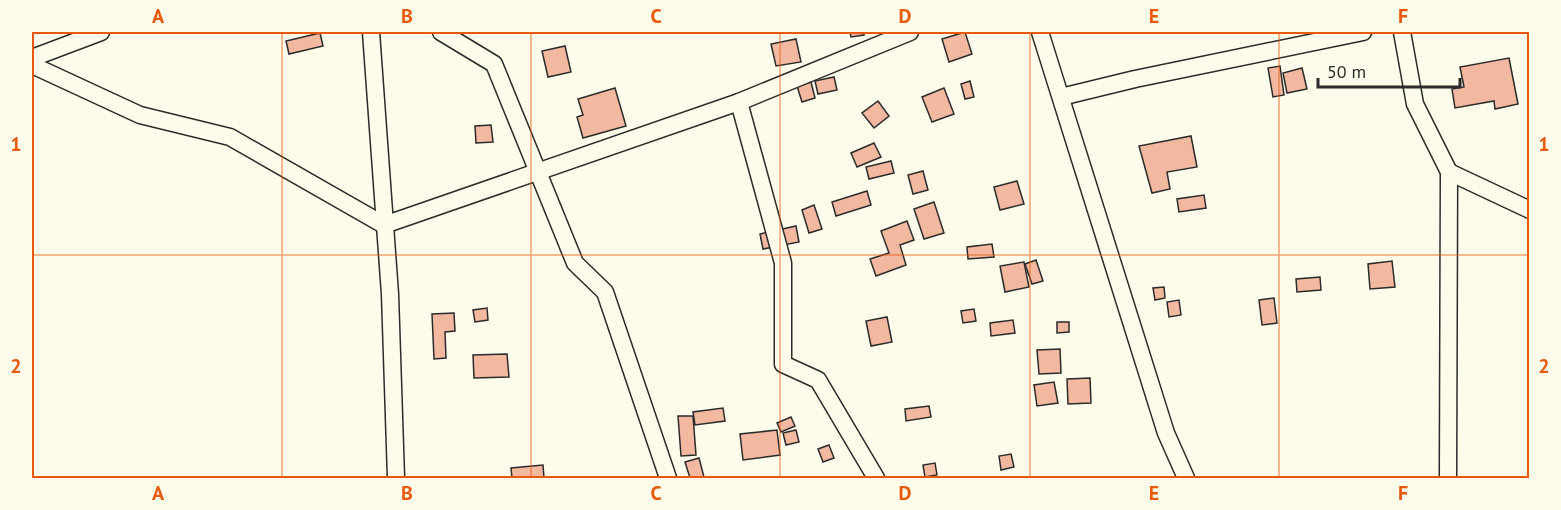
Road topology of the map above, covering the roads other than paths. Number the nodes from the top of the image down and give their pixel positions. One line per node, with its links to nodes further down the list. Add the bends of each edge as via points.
1 (101, 32): 8 (street)
2 (371, 32): 15 (street)
3 (441, 32): 12 (street, via 494,64)
4 (910, 32): 11 (street)
5 (1040, 32): 10 (street)
6 (1362, 32): 10 (street)
7 (1402, 32): 13 (street, via 1415,104)
8 (32, 58)
9 (32, 65): 15 (street, via 140,115 230,138)
10 (1061, 97): 19 (street, via 1166,434)
11 (739, 102): 12 (street); 18 (street, via 783,263 783,364 818,380)
12 (538, 172): 15 (street); 17 (street, via 575,263 605,292)
13 (1449, 172): 14 (street); 20 (street)
14 (1530, 210)
15 (384, 225): 16 (street)
16 (396, 478)
17 (668, 478)
18 (876, 478)
19 (1186, 478)
20 (1448, 478)

